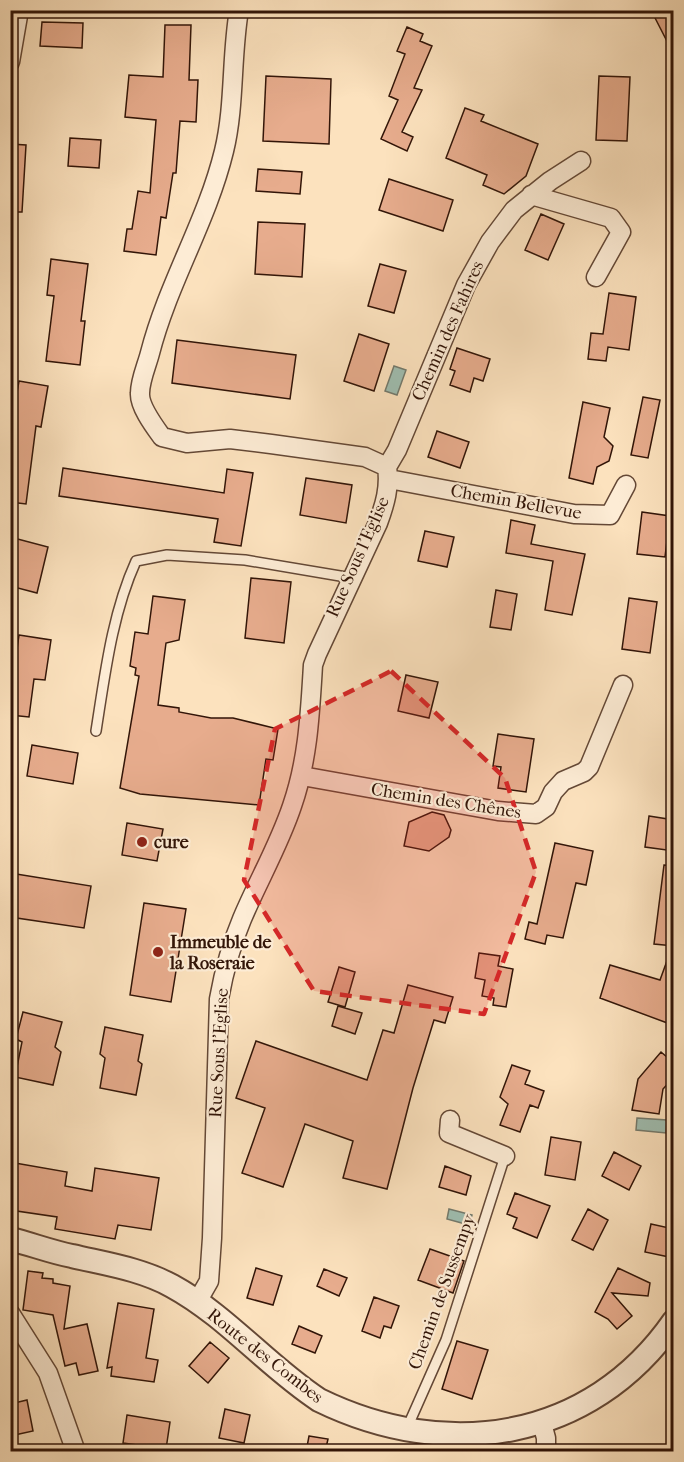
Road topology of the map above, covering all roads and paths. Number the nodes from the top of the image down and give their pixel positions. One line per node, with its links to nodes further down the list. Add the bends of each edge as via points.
1 (19, 10): 3 (street)
2 (238, 10): 7 (street, via 224,151 211,195 168,296 140,394 162,437 187,443 230,439 365,457)
3 (10, 62)
4 (581, 162): 5 (street, Chemin des Fahires)
5 (531, 195): 6 (street, via 611,218 621,232); 7 (street, Chemin des Fahires, via 500,227 478,261)
6 (596, 277)
7 (388, 473): 8 (street, Chemin Bellevue, via 574,514 610,515); 9 (street, Rue Sous l'Eglise, via 386,502)
8 (626, 485)
9 (352, 578): 11 (lane, via 245,560 167,555 136,561 116,621); 12 (street, Rue Sous l'Eglise, via 324,634 314,665)
10 (623, 685): 12 (street, Chemin des Chênes, via 589,767 563,781 546,807 536,814 498,811)
11 (96, 731)
12 (302, 776): 18 (street, Rue Sous l'Eglise, via 285,825 243,918 219,999 209,1281)
13 (450, 1120): 14 (street, via 449,1132)
14 (505, 1156): 22 (lane, Chemin de Sussempy, via 446,1340)
15 (10, 1227): 17 (street, Route des Combes)
16 (10, 1239): 17 (street, Route des Combes)
17 (36, 1246): 18 (street, Route des Combes, via 143,1273)
18 (197, 1302): 22 (street, Route des Combes, via 319,1400 359,1421)
19 (10, 1313): 23 (street, via 48,1373)
20 (674, 1321): 21 (street, Route des Combes, via 621,1382 587,1406)
21 (543, 1427): 22 (street, Route des Combes, via 484,1442); 24 (street)
22 (404, 1436)
23 (76, 1452)
24 (546, 1452)

